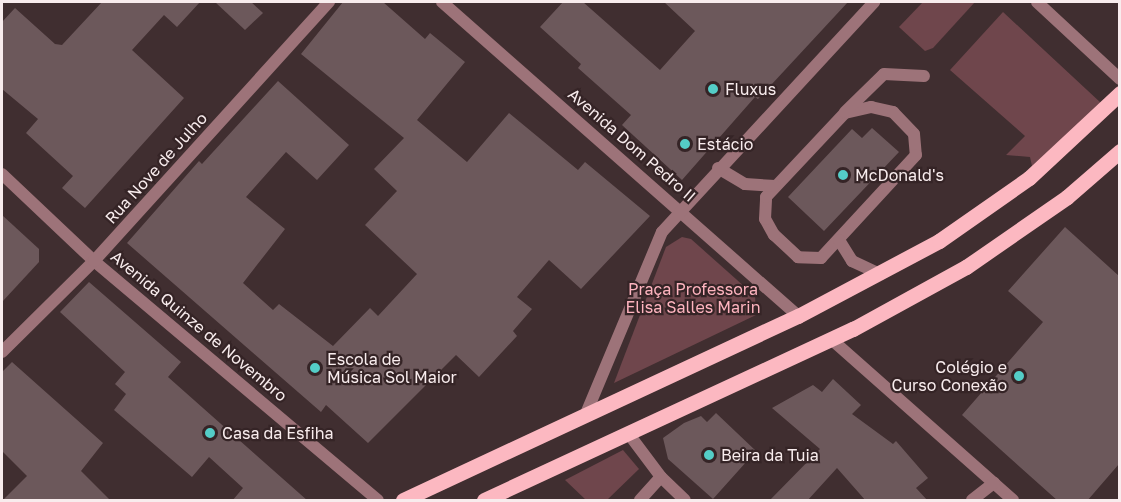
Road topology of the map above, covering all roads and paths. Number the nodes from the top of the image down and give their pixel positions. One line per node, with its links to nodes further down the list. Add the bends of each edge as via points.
1 (329, 2): 15 (street, Rua Nove de Julho)
2 (442, 2): 13 (street, Avenida Dom Pedro II)
3 (874, 2): 10 (street)
4 (1037, 2): 6 (street)
5 (924, 76): 8 (street, via 884,74)
6 (1119, 79)
7 (1119, 93): 16 (main road, via 1029,178 939,241)
8 (845, 113): 12 (street); 14 (street, via 853,108 884,108 914,134 918,147 916,155)
9 (1119, 151): 18 (main road, via 1067,197 966,267)
10 (718, 168): 12 (street, via 745,184); 13 (street)
11 (2, 174): 15 (street, Avenida Quinze de Novembro)
12 (775, 186): 14 (street, via 766,197 765,219 787,250 811,260 821,258)
13 (680, 210): 17 (street, Avenida Dom Pedro II); 20 (street, via 662,232)
14 (839, 240): 16 (street, via 852,261)
15 (94, 261): 19 (street, Rua Nove de Julho); 24 (street, Avenida Quinze de Novembro)
16 (880, 274): 17 (main road)
17 (798, 316): 20 (main road)
18 (831, 339): 21 (main road); 23 (street)
19 (2, 352)
20 (585, 416): 25 (main road)
21 (628, 433): 22 (street); 26 (main road)
22 (661, 477): 27 (street); 28 (street)
23 (994, 483): 29 (street); 30 (street)
24 (378, 501)
25 (403, 501)
26 (484, 501)
27 (640, 501)
28 (685, 501)
29 (972, 501)
30 (1012, 501)

